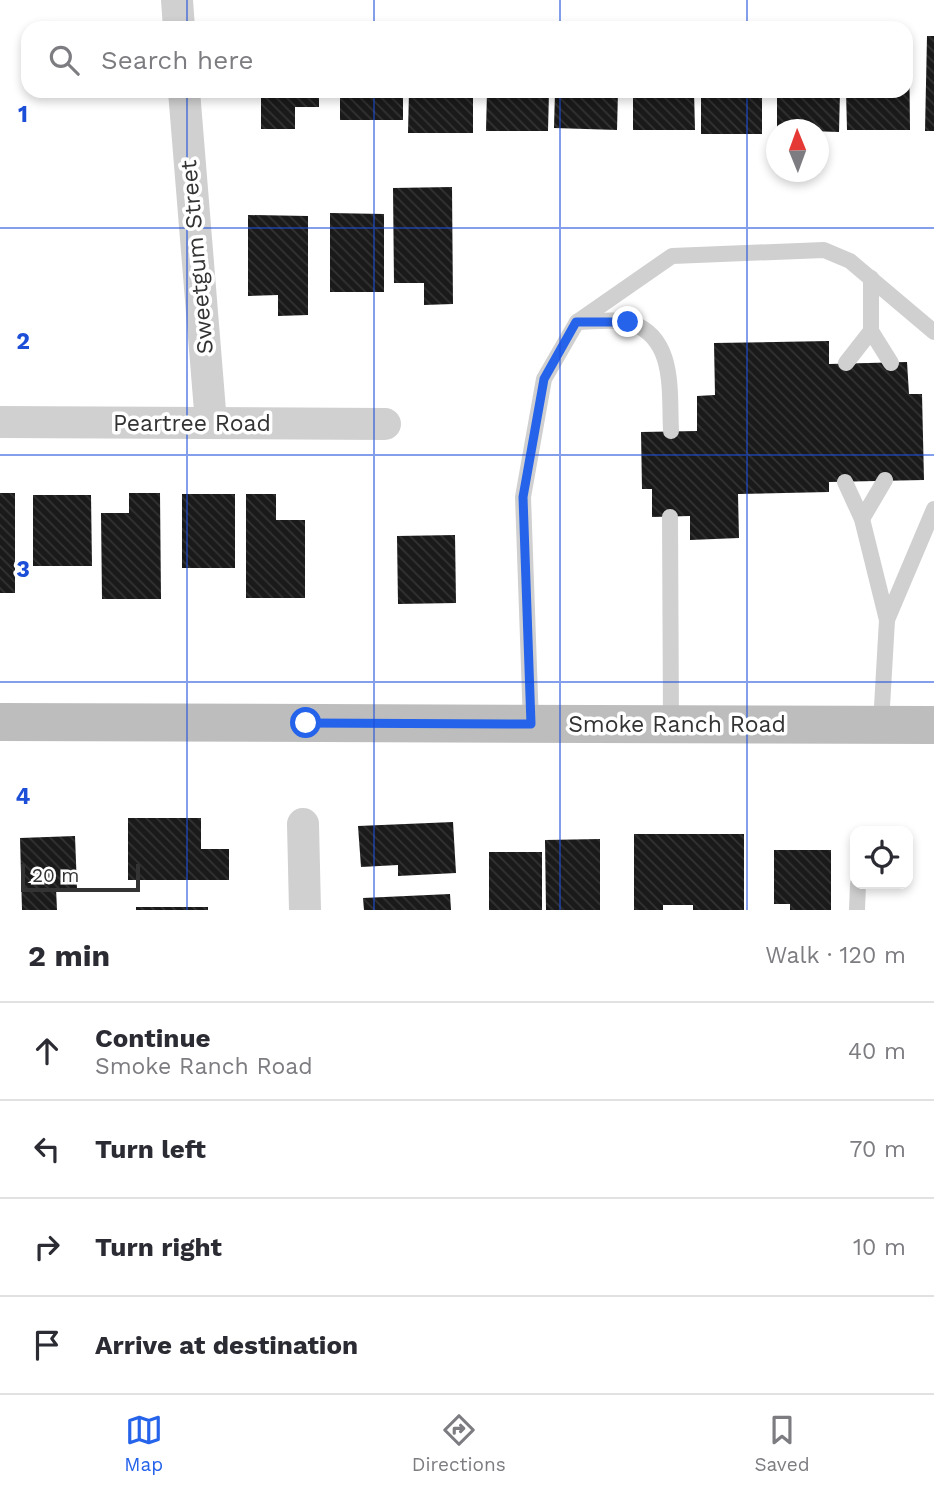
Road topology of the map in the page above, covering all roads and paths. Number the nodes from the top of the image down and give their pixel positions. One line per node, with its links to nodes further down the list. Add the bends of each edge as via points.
1 (177, 0): 2 (street)
2 (178, 21)
3 (185, 98): 11 (street, Sweetgum Street)
4 (871, 278): 5 (lane, via 850,261 824,250 672,256); 6 (lane); 7 (lane)
5 (576, 322): 13 (lane, via 628,322 651,333 667,363); 21 (lane, via 544,379 523,497)
6 (871, 331): 8 (lane); 9 (lane)
7 (934, 332)
8 (846, 363)
9 (891, 363)
10 (0, 422): 11 (street, Peartree Road)
11 (211, 423): 12 (street, Peartree Road)
12 (384, 424)
13 (671, 431)
14 (886, 480): 18 (lane)
15 (845, 482): 18 (lane)
16 (934, 509): 19 (lane)
17 (670, 517): 22 (lane)
18 (862, 519): 19 (lane)
19 (887, 620): 23 (lane)
20 (0, 722): 21 (main road, Smoke Ranch Road)
21 (531, 724): 22 (main road, Smoke Ranch Road)
22 (671, 724): 23 (main road, Smoke Ranch Road)
23 (881, 725): 24 (main road, Smoke Ranch Road)
24 (934, 725)
25 (303, 824): 27 (street)
26 (858, 889): 28 (lane)
27 (305, 910)
28 (858, 910)

